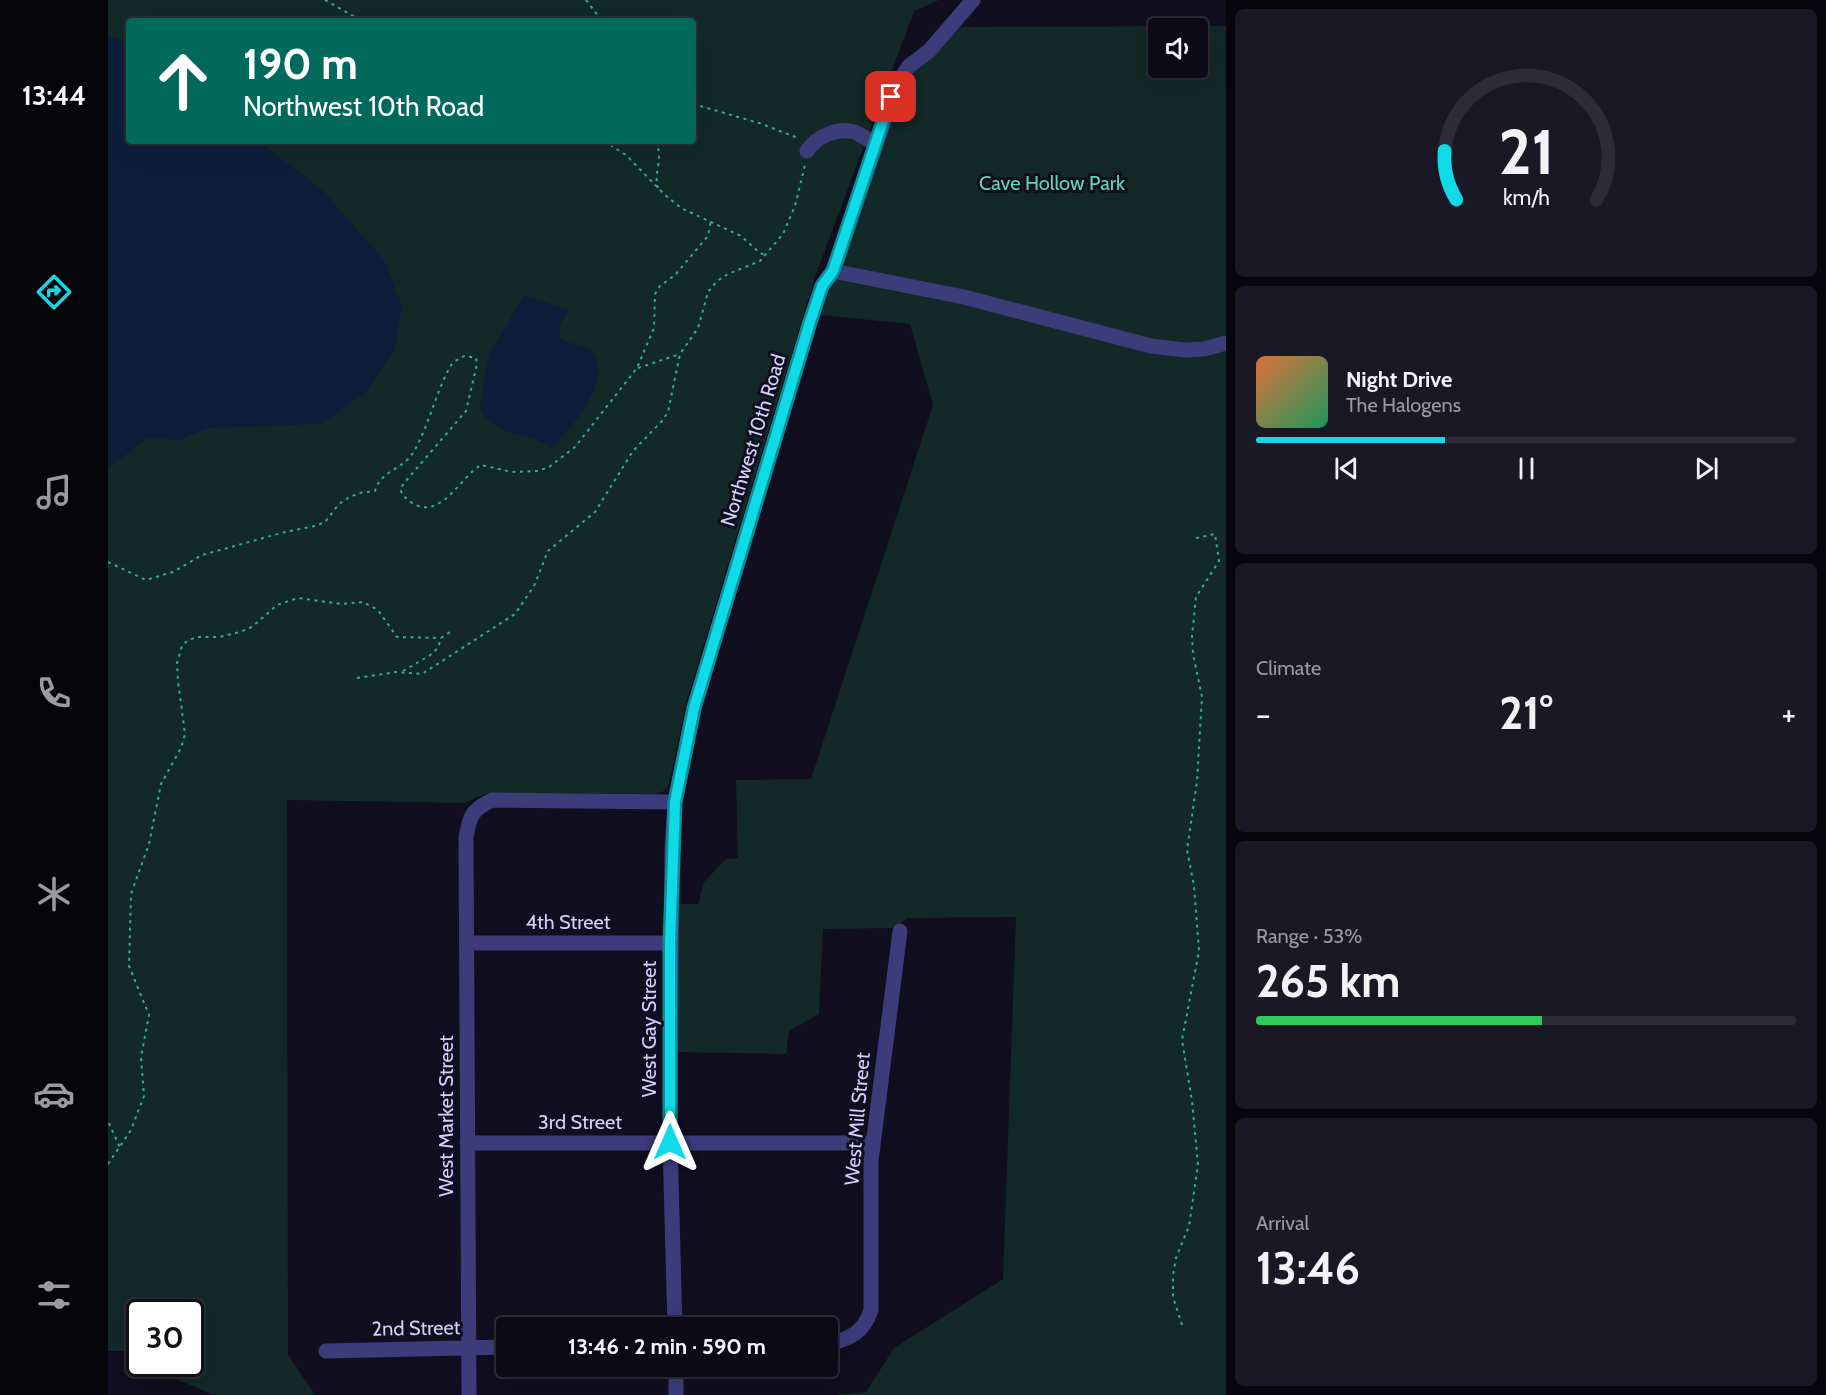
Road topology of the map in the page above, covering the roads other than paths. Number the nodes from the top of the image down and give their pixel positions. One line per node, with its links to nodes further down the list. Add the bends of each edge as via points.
1 (974, 0): 2 (street, Northwest 10th Road, via 929,51 908,67 891,97)
2 (875, 144): 3 (street, via 851,130 820,137); 4 (street, Northwest 10th Road)
3 (807, 151)
4 (833, 271): 5 (street, via 964,297 1151,346 1204,349); 6 (street, Northwest 10th Road, via 822,286 810,322 694,708)
5 (1226, 342)
6 (675, 802): 8 (street, West Market Street, via 492,800 476,808 469,819 466,837); 9 (street, West Gay Street)
7 (900, 931): 12 (street, West Mill Street)
8 (467, 943): 9 (street, 4th Street); 11 (street, West Market Street)
9 (670, 943): 10 (street, West Gay Street)
10 (670, 1142): 11 (street, 3rd Street); 12 (street, 3rd Street); 13 (street, West Gay Street)
11 (467, 1143): 16 (street, West Market Street)
12 (873, 1143): 14 (street, West Mill Street, via 871,1310 867,1322 848,1340)
13 (675, 1317)
14 (838, 1342)
15 (496, 1347): 16 (street, 2nd Street)
16 (468, 1348): 17 (street, 2nd Street); 19 (street, West Market Street)
17 (326, 1350)
18 (676, 1377): 20 (street)
19 (469, 1395)
20 (676, 1395)

